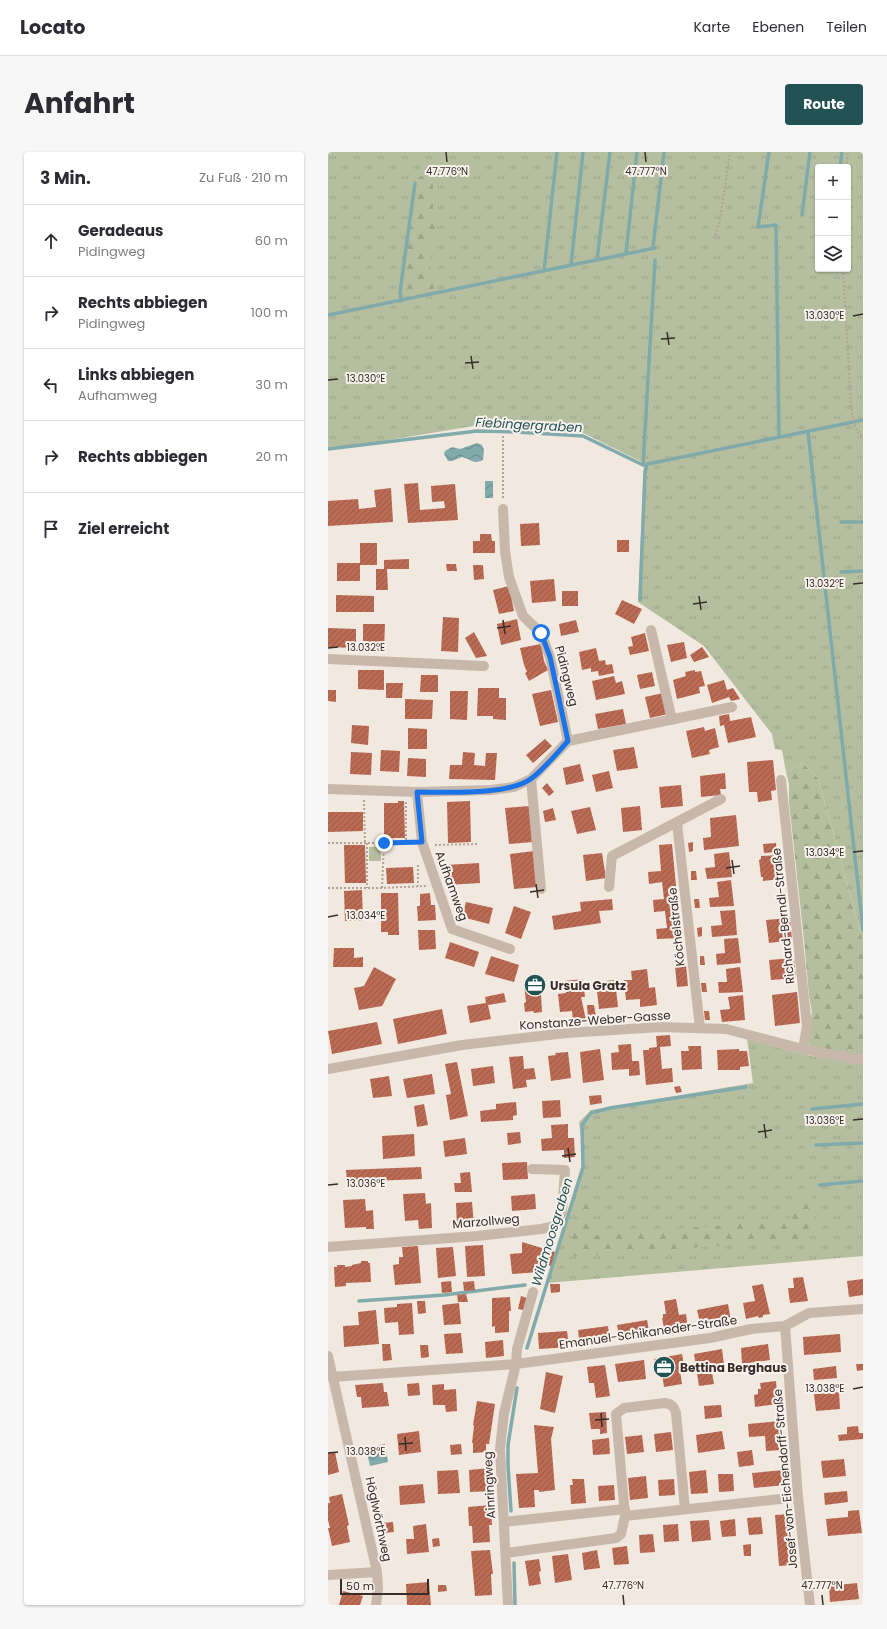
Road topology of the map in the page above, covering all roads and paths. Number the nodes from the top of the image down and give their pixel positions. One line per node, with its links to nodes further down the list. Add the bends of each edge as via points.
1 (730, 152): 4 (path, via 720,220)
2 (848, 152): 3 (path)
3 (846, 164)
4 (714, 239)
5 (843, 272): 7 (path, via 852,418)
6 (503, 436): 8 (path)
7 (863, 438)
8 (503, 509): 14 (street, Pidingweg, via 509,577 523,616 541,633 550,657)
9 (650, 630): 13 (street)
10 (328, 660): 11 (street)
11 (484, 666)
12 (732, 707): 13 (street)
13 (672, 720): 14 (street)
14 (568, 741): 15 (street)
15 (531, 779): 18 (street, via 514,787 491,790); 34 (street)
16 (781, 780): 37 (street, Richard-Berndl-Straße, via 807,1026)
17 (328, 789): 18 (street)
18 (417, 792): 27 (street, Aufhamweg)
19 (371, 799): 25 (path, via 364,799)
20 (406, 799): 23 (path)
21 (721, 799): 22 (street)
22 (677, 822): 30 (street, via 612,856); 36 (street, Köchelstraße)
23 (406, 842): 26 (path); 27 (path)
24 (328, 843): 25 (path)
25 (366, 843): 26 (path); 32 (path)
26 (384, 843): 33 (path)
27 (423, 844): 28 (path); 29 (street, Aufhamweg)
28 (477, 844)
29 (437, 885): 33 (path); 35 (street, Aufhamweg, via 452,929)
30 (609, 887)
31 (328, 888): 32 (path)
32 (367, 888): 33 (path)
33 (382, 888)
34 (541, 889)
35 (510, 949)
36 (700, 1028): 37 (street, Konstanze-Weber-Gasse, via 726,1029); 39 (street, Konstanze-Weber-Gasse, via 660,1027 558,1034 462,1045)
37 (803, 1049): 38 (street, Konstanze-Weber-Gasse)
38 (863, 1059)
39 (328, 1069)
40 (532, 1169): 41 (street, Marzollweg, via 565,1170 562,1212 554,1226 477,1236)
41 (328, 1247)
42 (534, 1292): 46 (street, Ainringweg, via 517,1349)
43 (863, 1309): 44 (street, via 809,1313)
44 (785, 1326): 46 (street, Emanuel-Schikaneder-Straße); 48 (street, Josef-von-Eichendorff-Straße)
45 (328, 1356): 47 (street, Höglwörthweg)
46 (516, 1364): 47 (street); 51 (street, Ainringweg, via 504,1413 500,1449)
47 (332, 1377): 53 (street, Höglwörthweg)
48 (798, 1497): 49 (street); 57 (street, Josef-von-Eichendorff-Straße)
49 (686, 1510): 50 (street); 50 (street, via 676,1413 674,1407 665,1403 624,1408 616,1414)
50 (625, 1512): 51 (street); 52 (street, via 621,1534 616,1538)
51 (504, 1522): 52 (street, Ainringweg)
52 (506, 1553): 56 (street, Ainringweg)
53 (377, 1572): 54 (street, Höglwörthweg); 55 (street, Höglwörthweg)
54 (328, 1575)
55 (376, 1605)
56 (508, 1605)
57 (810, 1605)

